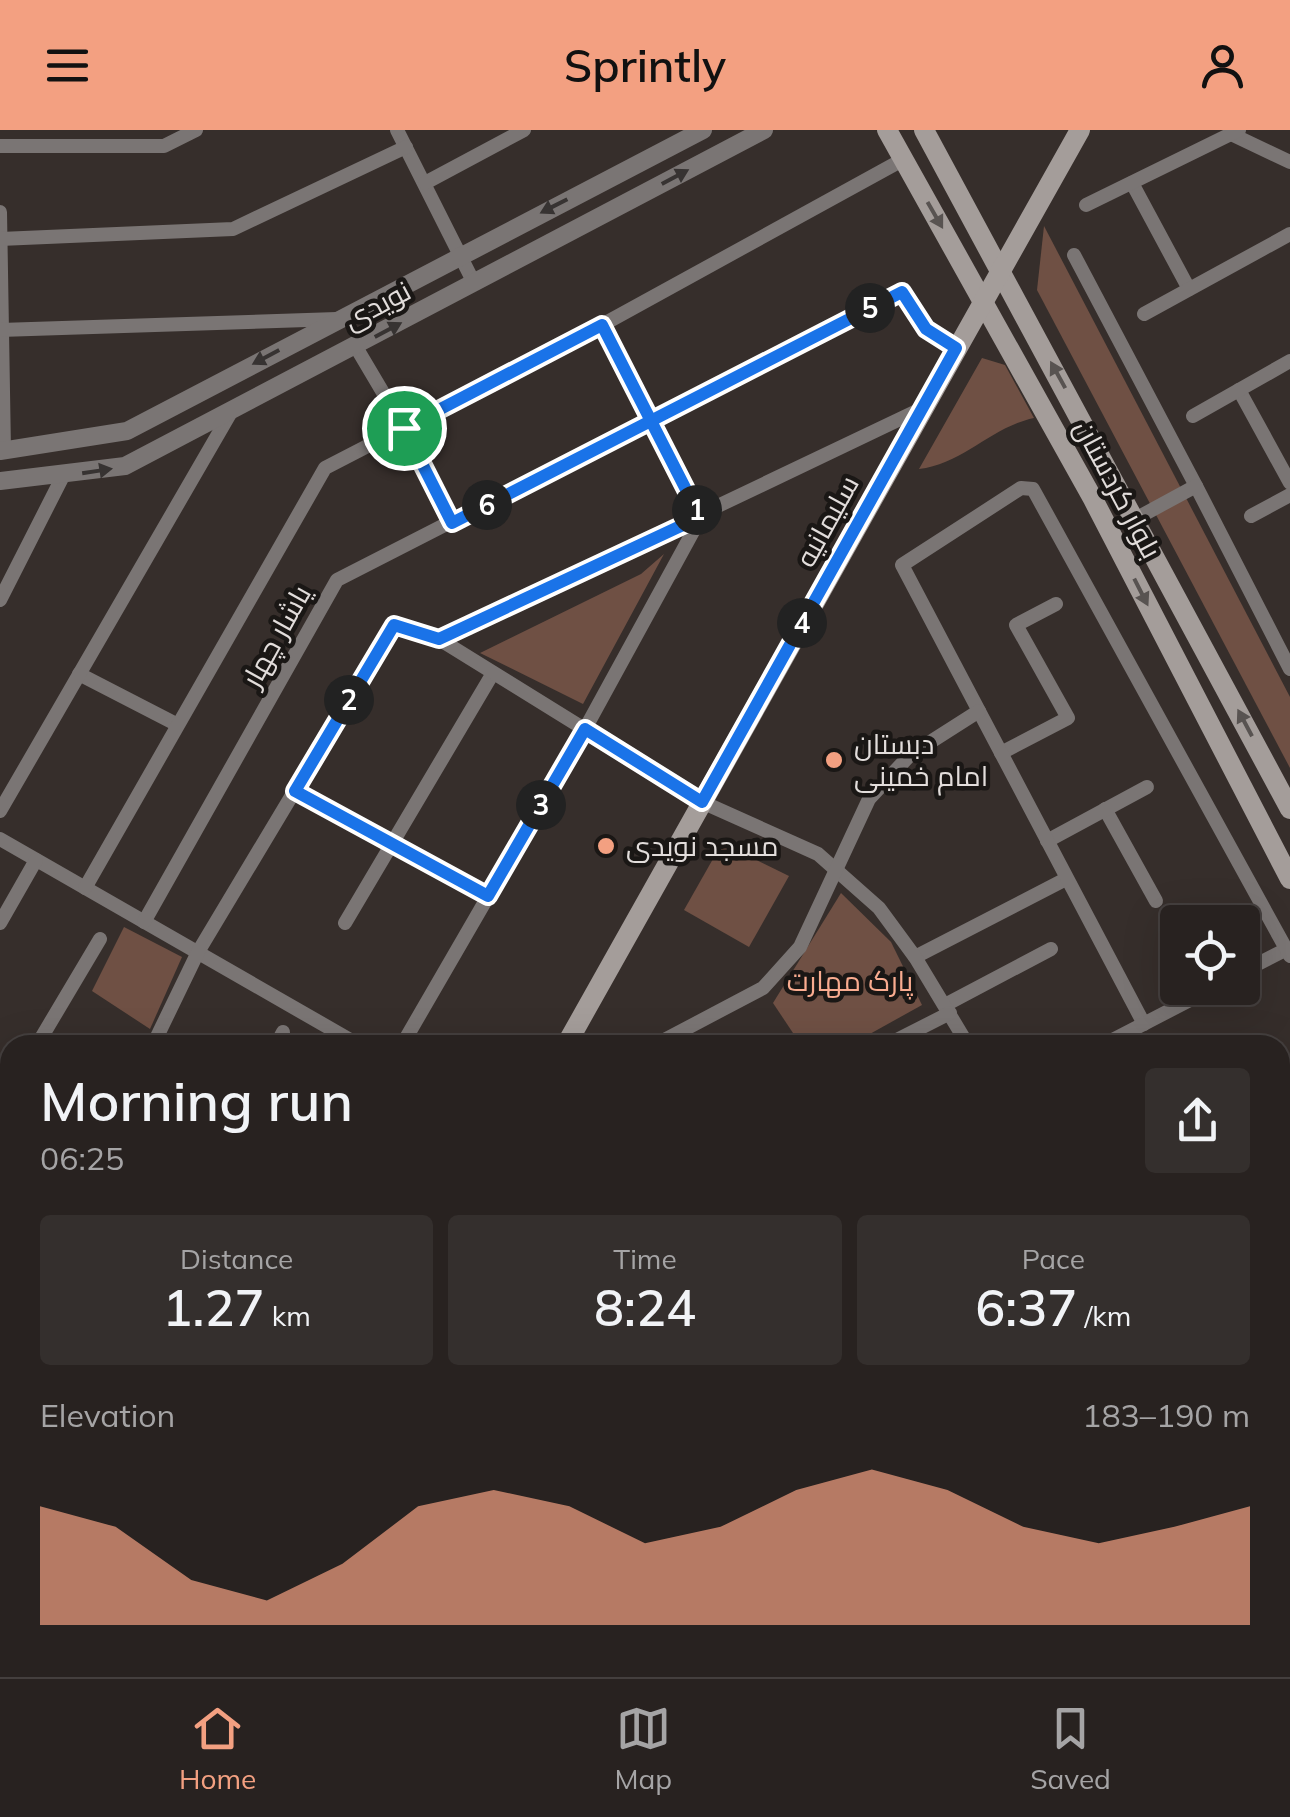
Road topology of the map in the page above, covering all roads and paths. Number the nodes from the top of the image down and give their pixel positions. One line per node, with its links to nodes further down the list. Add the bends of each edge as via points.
1 (196, 130): 10 (street, via 164,146)
2 (397, 130): 11 (street)
3 (524, 130): 14 (street)
4 (704, 130): 20 (street, نویدی, one-way to 20)
5 (764, 130): 23 (street, نویدی, one-way to 5)
6 (888, 130): 12 (main road, بلوار کردستان)
7 (924, 130): 22 (main road, بلوار کردستان)
8 (1080, 130): 22 (main road, سلیمانیه)
9 (1235, 132): 13 (street); 15 (street)
10 (0, 146)
11 (406, 147): 14 (street); 19 (street, via 233,230)
12 (904, 159): 25 (main road, بلوار کردستان, one-way to 25); 28 (street)
13 (1290, 162)
14 (425, 183): 20 (street)
15 (1132, 183): 16 (street); 24 (street)
16 (1086, 205)
17 (0, 212): 19 (street)
18 (1290, 234): 24 (street)
19 (0, 238): 29 (street)
20 (461, 254): 23 (street); 27 (street, نویدی)
21 (1074, 255): 43 (street)
22 (1001, 267): 25 (main road, سلیمانیه); 47 (main road, بلوار کردستان, one-way to 22)
23 (474, 284): 30 (street, نویدی, one-way to 23)
24 (1189, 289): 26 (street)
25 (983, 299): 31 (main road, سلیمانیه); 71 (main road, بلوار کردستان, one-way to 71)
26 (1144, 314)
27 (337, 318): 29 (street); 39 (street, نویدی, one-way to 39, via 127,431)
28 (602, 325): 37 (street); 38 (street)
29 (1, 330): 39 (street)
30 (356, 348): 35 (street, نویدی); 38 (street)
31 (956, 348): 34 (main road, سلیمانیه); 37 (street, یاشار چهار, via 926,329 902,292)
32 (1290, 362): 33 (street)
33 (1238, 390): 36 (street); 42 (street)
34 (922, 409): 46 (street); 61 (main road, سلیمانیه)
35 (231, 412): 40 (street, نویدی, one-way to 35, via 125,466); 54 (street)
36 (1193, 416)
37 (651, 420): 46 (street); 48 (street, یاشار چهار)
38 (404, 428): 48 (street); 56 (street, via 325,468)
39 (2, 451)
40 (64, 476): 41 (street, نویدی); 49 (street)
41 (0, 481)
42 (1290, 483)
43 (1196, 486): 47 (street); 52 (street)
44 (1290, 494): 45 (street)
45 (1251, 516)
46 (700, 517): 51 (street); 57 (street)
47 (1137, 518): 63 (main road, بلوار کردستان, one-way to 47)
48 (452, 523): 76 (street, یاشار چهار, via 337,580)
49 (0, 600)
50 (1056, 604): 58 (street, via 1016,625 1068,718)
51 (439, 639): 53 (street); 60 (street, via 394,625)
52 (1290, 669)
53 (493, 673): 57 (street); 67 (street)
54 (79, 674): 56 (street); 64 (street)
55 (979, 711): 58 (street); 69 (street, via 910,755 869,799); 81 (street, via 902,565 1026,486)
56 (176, 724): 72 (street)
57 (585, 729): 61 (street); 73 (street)
58 (1002, 754): 66 (street)
59 (1146, 787): 62 (street)
60 (295, 791): 67 (street); 80 (street)
61 (702, 802): 69 (street, via 818,854); 91 (main road, سلیمانیه)
62 (1105, 809): 66 (street); 74 (street)
63 (1290, 809)
64 (0, 811)
65 (0, 839): 68 (street)
66 (1047, 841): 70 (street)
67 (391, 845): 73 (street); 77 (street)
68 (36, 860): 72 (street); 75 (street)
69 (838, 872): 82 (street, via 879,908); 92 (street, via 800,947 763,988)
70 (1066, 879): 82 (street); 86 (street)
71 (1290, 879)
72 (86, 888): 76 (street)
73 (488, 896): 90 (street)
74 (1156, 901)
75 (0, 922)
76 (144, 922): 80 (street)
77 (345, 923)
78 (100, 939): 87 (street)
79 (1051, 949): 85 (street)
80 (198, 952): 88 (street); 89 (street)
81 (1288, 952): 83 (street)
82 (915, 956): 85 (street)
83 (1260, 964)
84 (1180, 1005): 86 (street)
85 (948, 1009): 93 (street); 94 (street)
86 (1144, 1024): 95 (street)
87 (43, 1035)
88 (157, 1035)
89 (342, 1035)
90 (408, 1035)
91 (572, 1035)
92 (675, 1035)
93 (905, 1035)
94 (962, 1035)
95 (1123, 1035)

